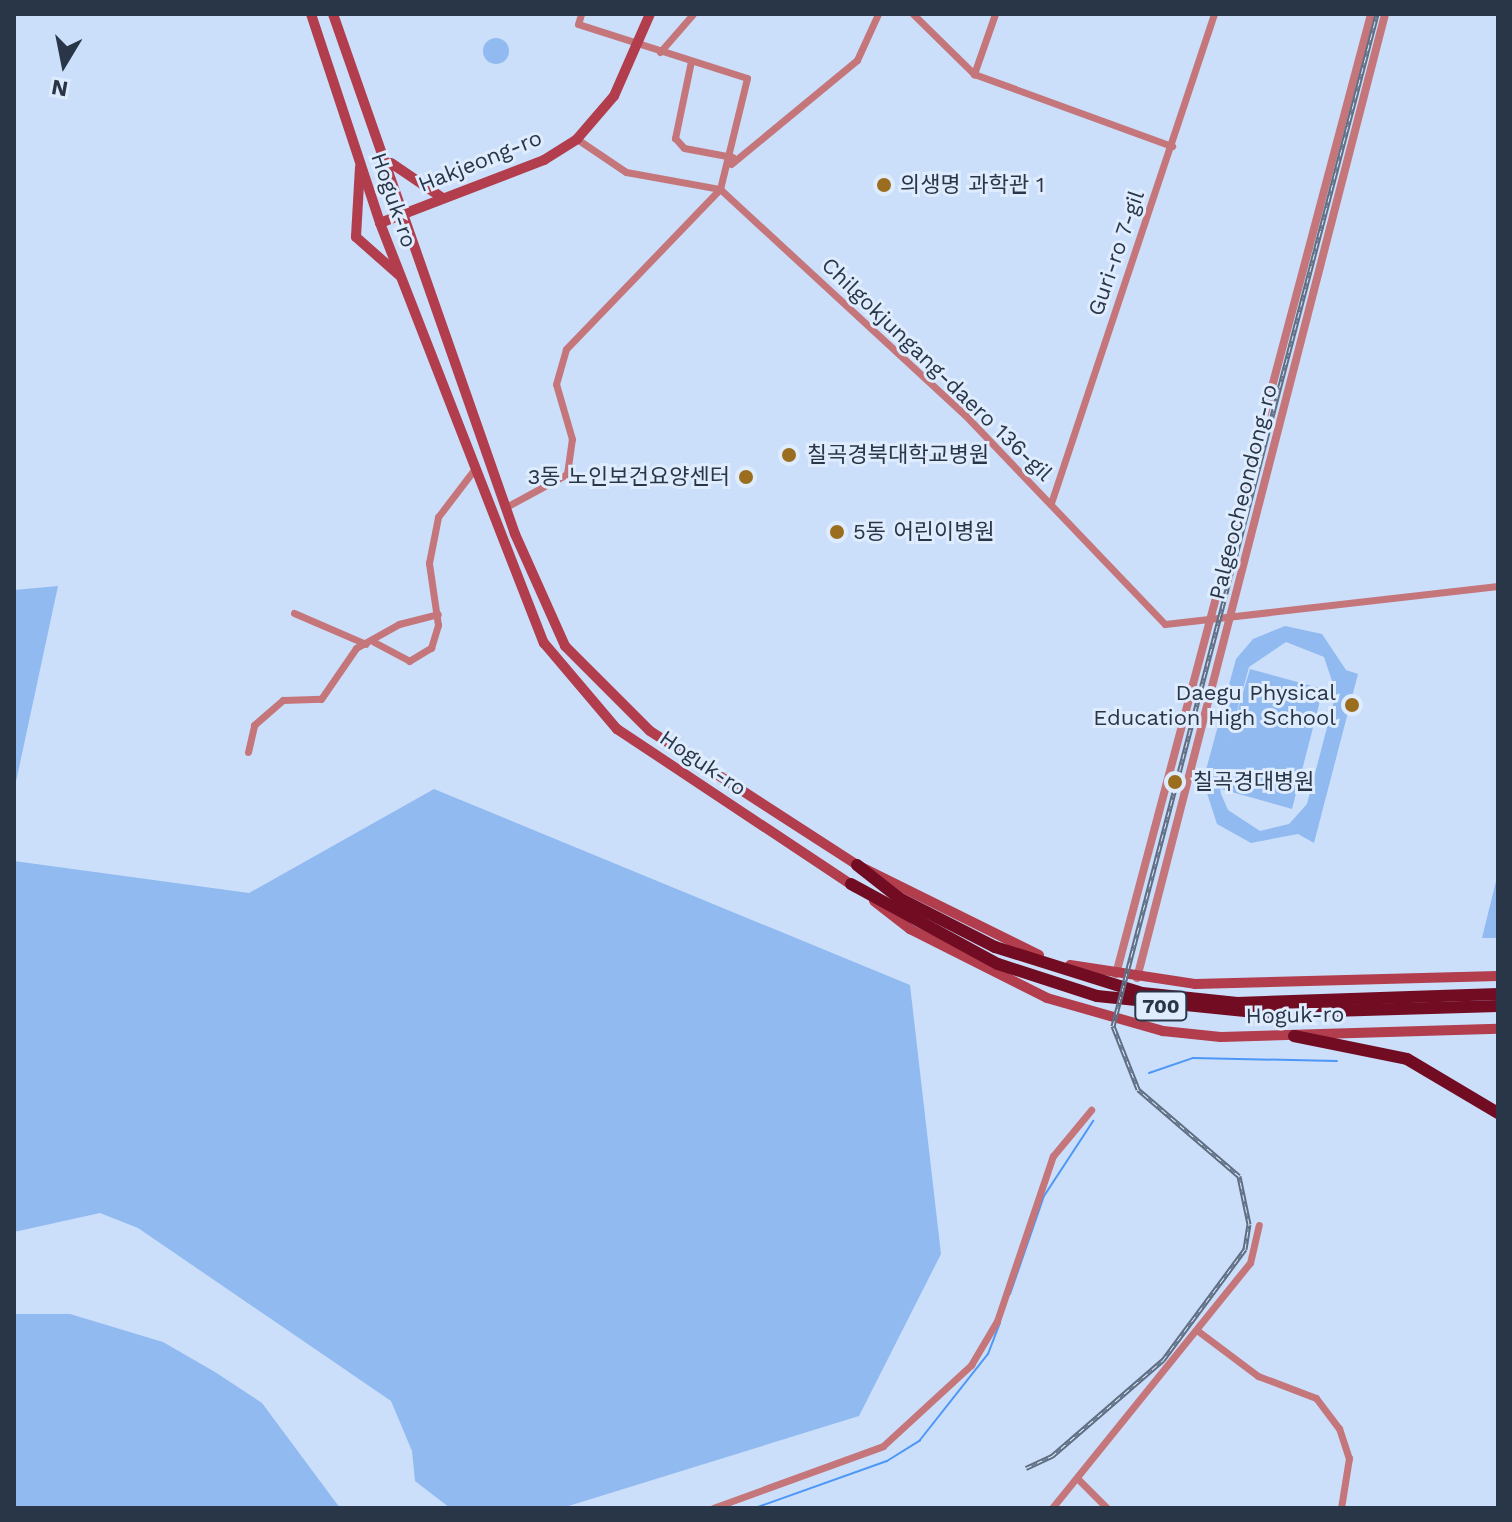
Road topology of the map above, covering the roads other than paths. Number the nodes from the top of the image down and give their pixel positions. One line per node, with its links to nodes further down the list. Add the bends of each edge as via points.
1 (311, 14): 20 (main road, Hoguk-ro)
2 (333, 14): 18 (main road, Hoguk-ro)
3 (581, 14): 12 (street, via 578,24)
4 (650, 14): 12 (main road, Hakjeong-ro)
5 (693, 14): 13 (street)
6 (878, 14): 19 (street, via 857,60)
7 (913, 14): 15 (street)
8 (995, 14): 15 (street)
9 (1214, 14): 17 (street, Guri-ro 7-gil)
10 (1371, 14): 33 (street, Palgeocheondong-ro)
11 (1385, 14): 32 (street, Palgeocheondong-ro)
12 (639, 46): 13 (street); 16 (main road, Hakjeong-ro, via 602,117)
13 (660, 52): 14 (street)
14 (691, 61): 19 (street, via 675,138 684,148); 19 (street, via 747,78)
15 (974, 74): 17 (street)
16 (577, 139): 21 (street, via 626,172); 22 (main road, Hakjeong-ro, via 544,160)
17 (1172, 146): 27 (street, Guri-ro 7-gil)
18 (384, 150): 22 (main road, via 404,177); 23 (main road, Hoguk-ro)
19 (732, 160): 21 (street)
20 (361, 163): 24 (main road, Hoguk-ro); 25 (main road, via 356,237)
21 (720, 189): 27 (street, Chilgokjungang-daero 136-gil); 28 (street, via 566,349 556,384 572,460 557,483)
22 (441, 197): 23 (main road, Hakjeong-ro)
23 (407, 211): 24 (main road, Hakjeong-ro); 28 (main road, Hoguk-ro)
24 (380, 223): 25 (main road, Hoguk-ro)
25 (400, 276): 26 (main road, Hoguk-ro)
26 (473, 471): 31 (street, via 438,517 429,563); 37 (main road, Hoguk-ro, via 525,605 586,699 617,729)
27 (1051, 503): 33 (street, Chilgokjungang-daero 136-gil, via 1165,624)
28 (506, 507): 36 (main road, Hoguk-ro, via 548,616 620,708)
29 (1498, 586): 32 (street, Chilgokjungang-daero 136-gil)
30 (294, 613): 34 (street)
31 (438, 614): 34 (street, via 399,624); 34 (street, via 422,657 394,659)
32 (1229, 619): 33 (street, Chilgokjungang-daero 136-gil); 40 (street, Palgeocheondong-ro)
33 (1211, 623): 38 (street, Palgeocheondong-ro)
34 (370, 643): 35 (street, via 325,697 283,700 261,716)
35 (248, 752)
36 (857, 865): 38 (main road, Hoguk-ro, via 1023,949); 41 (highway, 700, via 899,898 995,947 1142,993 1237,1003)
37 (851, 884): 42 (highway, 700, via 998,964 1097,996 1264,1013); 44 (main road, Hoguk-ro, via 910,929 1085,1013 1196,1036)
38 (1116, 974): 40 (main road, Hoguk-ro)
39 (1498, 976): 40 (main road, Hoguk-ro, via 1225,985)
40 (1136, 979)
41 (1498, 994)
42 (1498, 1006)
43 (1498, 1029): 44 (main road, Hoguk-ro)
44 (1294, 1036): 46 (highway, via 1407,1059)
45 (1091, 1110): 50 (street, via 1048,1167 997,1321 971,1365 883,1446 726,1497)
46 (1498, 1113)
47 (1259, 1225): 48 (street, via 1250,1263)
48 (1198, 1331): 49 (street); 53 (street, via 1258,1376 1316,1398 1339,1428 1349,1458)
49 (1077, 1478): 51 (street); 52 (street)
50 (713, 1508)
51 (1052, 1508)
52 (1107, 1508)
53 (1341, 1508)

